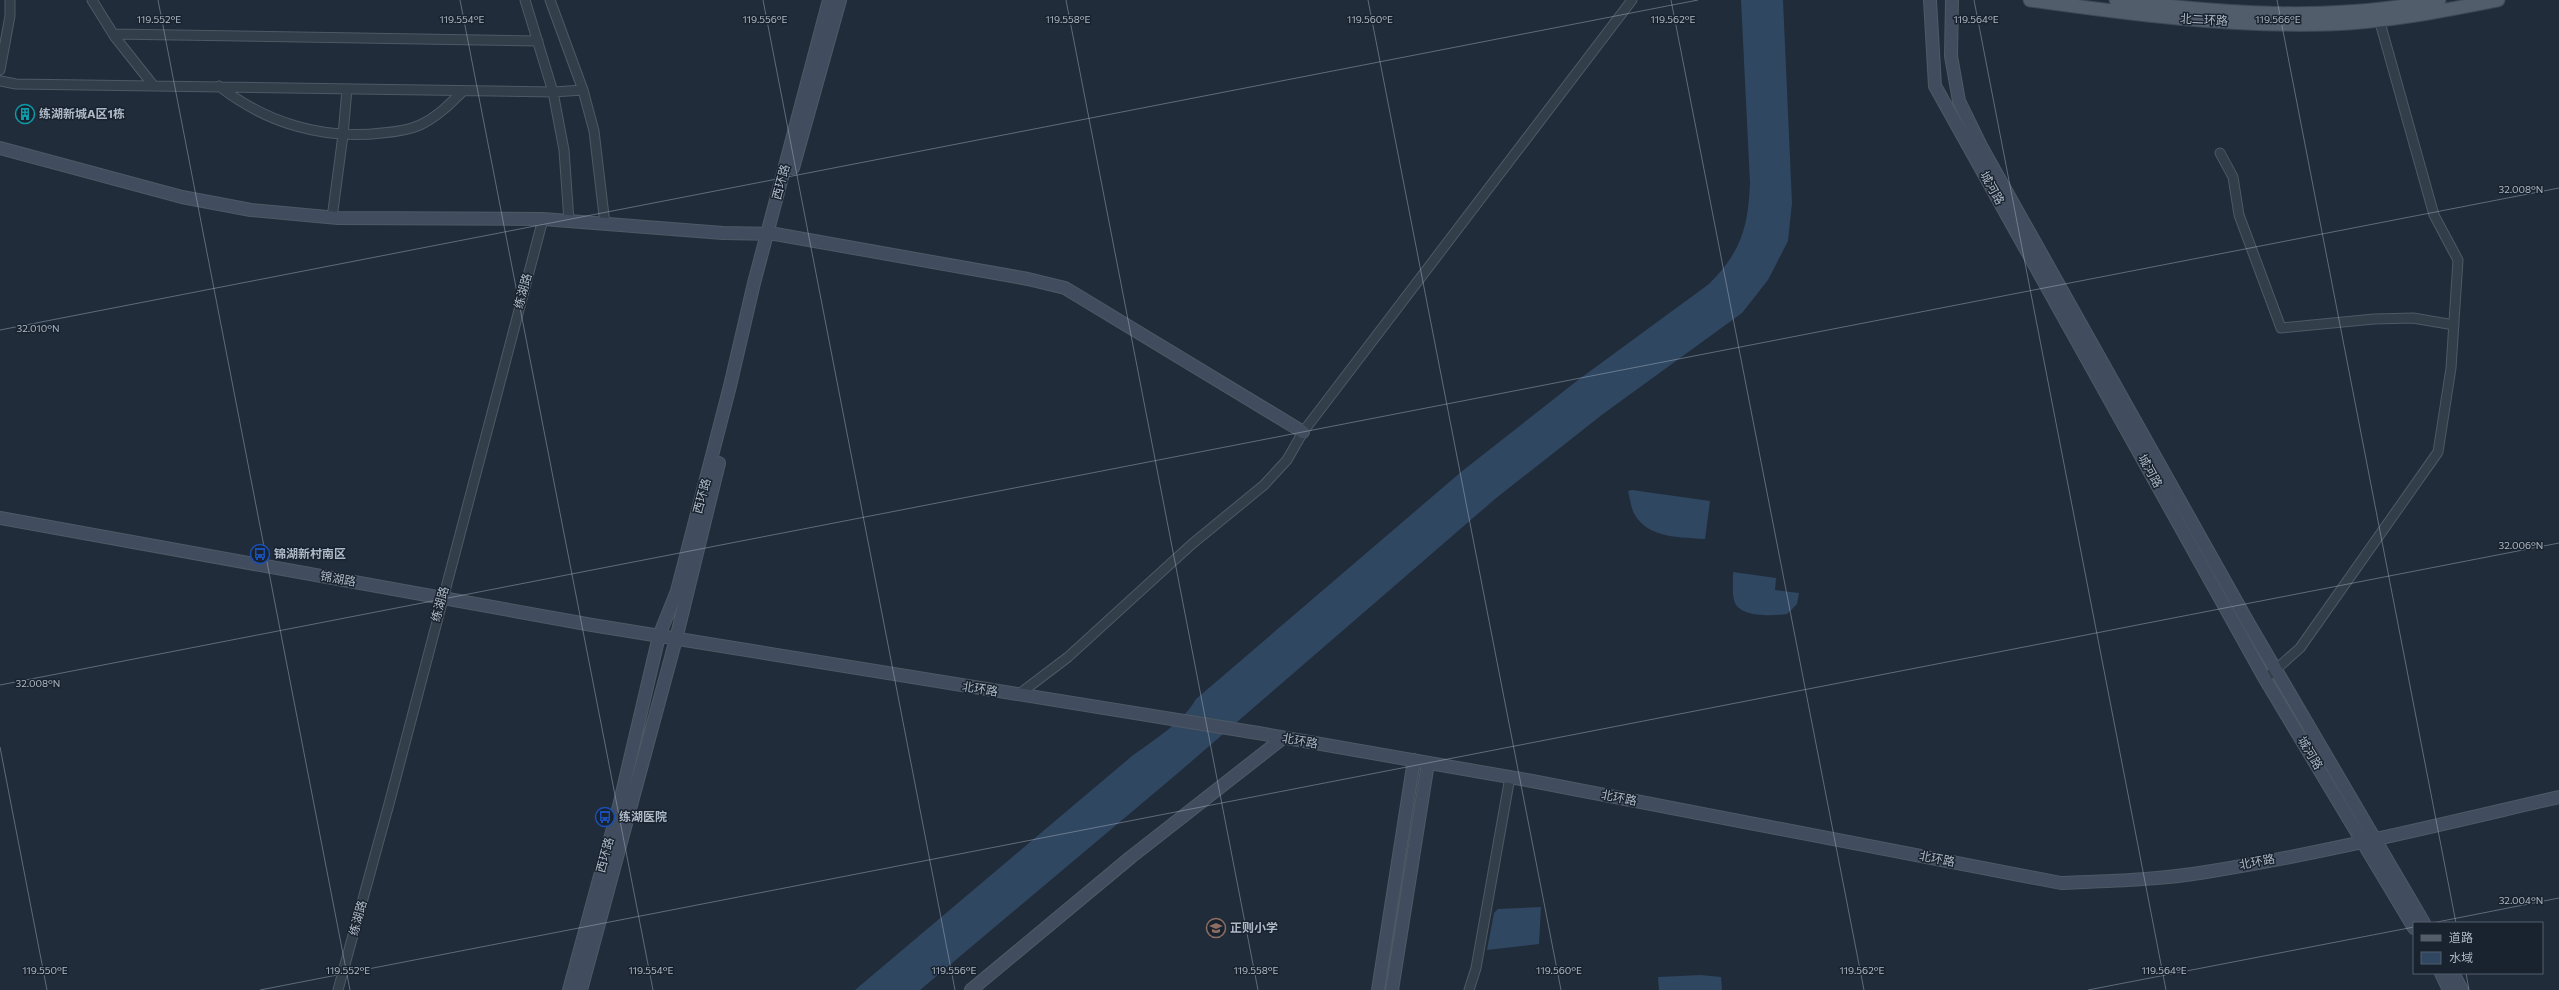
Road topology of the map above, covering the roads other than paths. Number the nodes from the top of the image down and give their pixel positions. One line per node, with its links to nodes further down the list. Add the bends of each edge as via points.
1 (10, 0): 17 (street, via 10,16)
2 (92, 0): 15 (street)
3 (525, 0): 16 (street)
4 (550, 0): 22 (street)
5 (829, 0): 32 (main road, 西环路)
6 (840, 0): 32 (main road, 西环路)
7 (1632, 0): 34 (street)
8 (1930, 0): 40 (main road, 城河路, via 1935,86)
9 (1952, 0): 39 (main road, 城河路, via 1952,56 1959,101 1982,148)
10 (2030, 0): 14 (main road, 北二环路, via 2150,17 2276,25 2332,24)
11 (2116, 0): 12 (main road, 北二环路, via 2277,15 2331,13)
12 (2439, 0)
13 (2498, 0): 14 (main road, 北二环路, via 2435,13)
14 (2379, 19): 33 (street, via 2434,215 2458,260)
15 (113, 34): 16 (street); 19 (street)
16 (538, 41): 24 (street)
17 (0, 70)
18 (0, 81): 19 (street, via 16,84)
19 (153, 85): 20 (street)
20 (220, 86): 21 (street); 25 (street, via 239,101 276,120 301,128)
21 (347, 89): 23 (street); 25 (street)
22 (583, 90): 24 (street); 31 (street, via 596,139)
23 (463, 91): 24 (street); 25 (street, via 449,105 419,126 394,132)
24 (553, 92): 30 (street, via 564,150)
25 (343, 135): 28 (street)
26 (0, 148): 28 (main road, via 182,197 251,210)
27 (2220, 153): 33 (street, via 2233,177 2239,215 2281,328 2382,318 2413,318)
28 (332, 218): 29 (main road)
29 (543, 219): 30 (main road); 36 (street, 练湖路)
30 (569, 221): 31 (main road)
31 (605, 224): 32 (main road, via 723,234)
32 (771, 234): 34 (main road, via 958,266 1064,288); 37 (main road, 西环路, via 676,591); 38 (main road, 西环路)
33 (2454, 325): 39 (street, via 2451,368 2438,452 2300,648)
34 (1303, 432): 41 (street, via 1287,460 1264,485 1192,544 1068,657)
35 (0, 518): 36 (main road, 锦湖路)
36 (442, 598): 37 (main road, 锦湖路); 52 (street, 练湖路)
37 (659, 636): 38 (main road, 锦湖路); 53 (main road, 西环路, via 619,806)
38 (676, 639): 41 (main road, 北环路); 54 (main road, 西环路)
39 (2276, 670): 40 (street); 47 (main road, 城河路)
40 (2266, 679): 47 (main road, 城河路)
41 (1018, 695): 42 (main road, 北环路)
42 (1283, 738): 43 (main road, 北环路); 55 (main road, via 1131,857)
43 (1414, 760): 44 (main road, 北环路); 56 (main road)
44 (1428, 763): 45 (main road, 北环路); 57 (main road)
45 (1510, 777): 47 (main road, 北环路, via 2061,883 2135,880 2206,872); 58 (street, via 1476,968)
46 (2559, 797): 47 (main road, 北环路)
47 (2368, 840): 48 (main road, 城河路); 49 (main road, 城河路)
48 (2423, 922)
49 (2413, 926)
50 (2441, 974): 59 (main road)
51 (2454, 974): 60 (main road)
52 (338, 990)
53 (569, 990)
54 (582, 990)
55 (971, 990)
56 (1378, 990)
57 (1392, 990)
58 (1469, 990)
59 (2449, 990)
60 (2462, 990)

